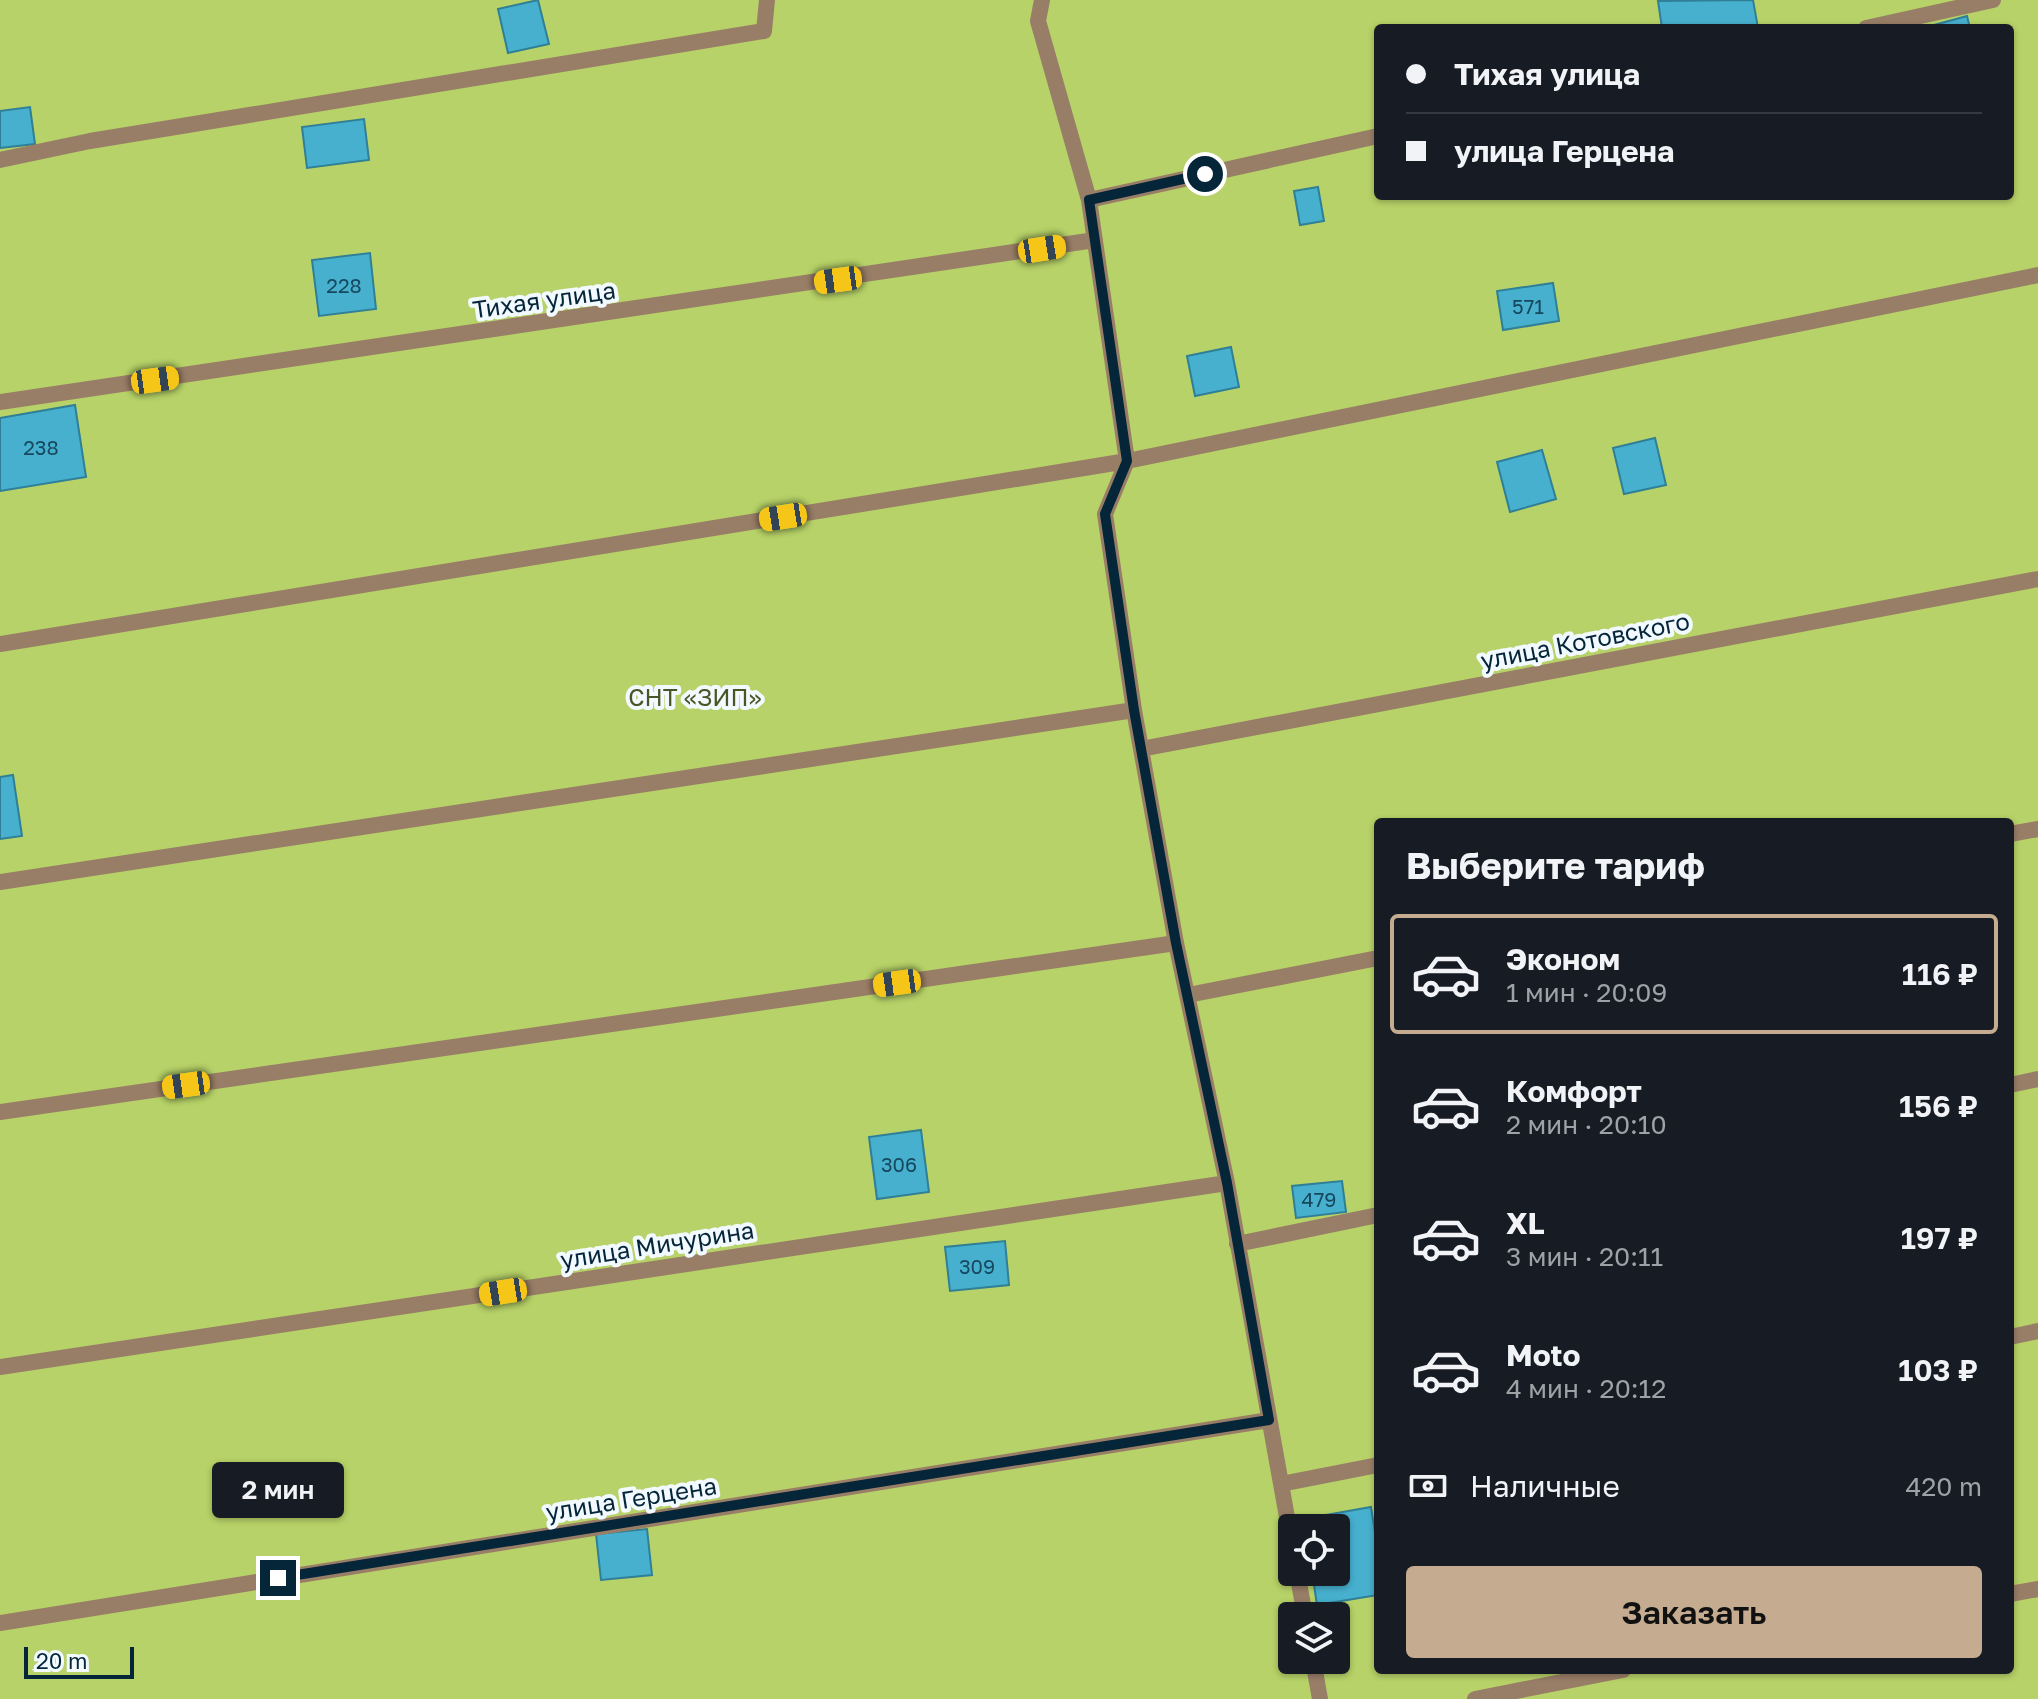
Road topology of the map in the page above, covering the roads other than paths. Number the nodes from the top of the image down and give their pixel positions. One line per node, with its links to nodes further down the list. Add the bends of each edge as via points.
1 (767, 0): 6 (street, via 764,31)
2 (1042, 0): 7 (street, via 1038,21)
3 (1993, 0): 4 (street)
4 (1884, 24)
5 (1374, 137): 7 (street)
6 (0, 160)
7 (1089, 200): 8 (street)
8 (1095, 240): 10 (street, Тихая улица); 11 (street)
9 (2038, 275): 11 (street)
10 (0, 402)
11 (1127, 461): 13 (street); 14 (street, via 1105,514)
12 (2038, 579): 15 (street, улица Котовского)
13 (0, 644)
14 (1134, 710): 15 (street); 18 (street)
15 (1141, 749): 19 (street)
16 (2038, 829): 17 (street)
17 (2014, 833)
18 (0, 882)
19 (1176, 943): 21 (street); 24 (street)
20 (1374, 959): 21 (street)
21 (1188, 995): 25 (street)
22 (2038, 1079): 23 (street)
23 (2014, 1084)
24 (0, 1112)
25 (1227, 1183): 27 (street); 30 (street, улица Мичурина)
26 (1374, 1216): 27 (street)
27 (1237, 1244): 31 (street)
28 (2038, 1331): 29 (street)
29 (2014, 1336)
30 (0, 1367)
31 (1269, 1420): 33 (street); 37 (street, улица Герцена)
32 (1374, 1466): 33 (street)
33 (1281, 1484): 34 (street)
34 (1286, 1514)
35 (2038, 1589): 36 (street)
36 (2014, 1593)
37 (0, 1623)
38 (1316, 1674): 40 (street)
39 (1603, 1674): 41 (street)
40 (1320, 1699)
41 (1475, 1699)

